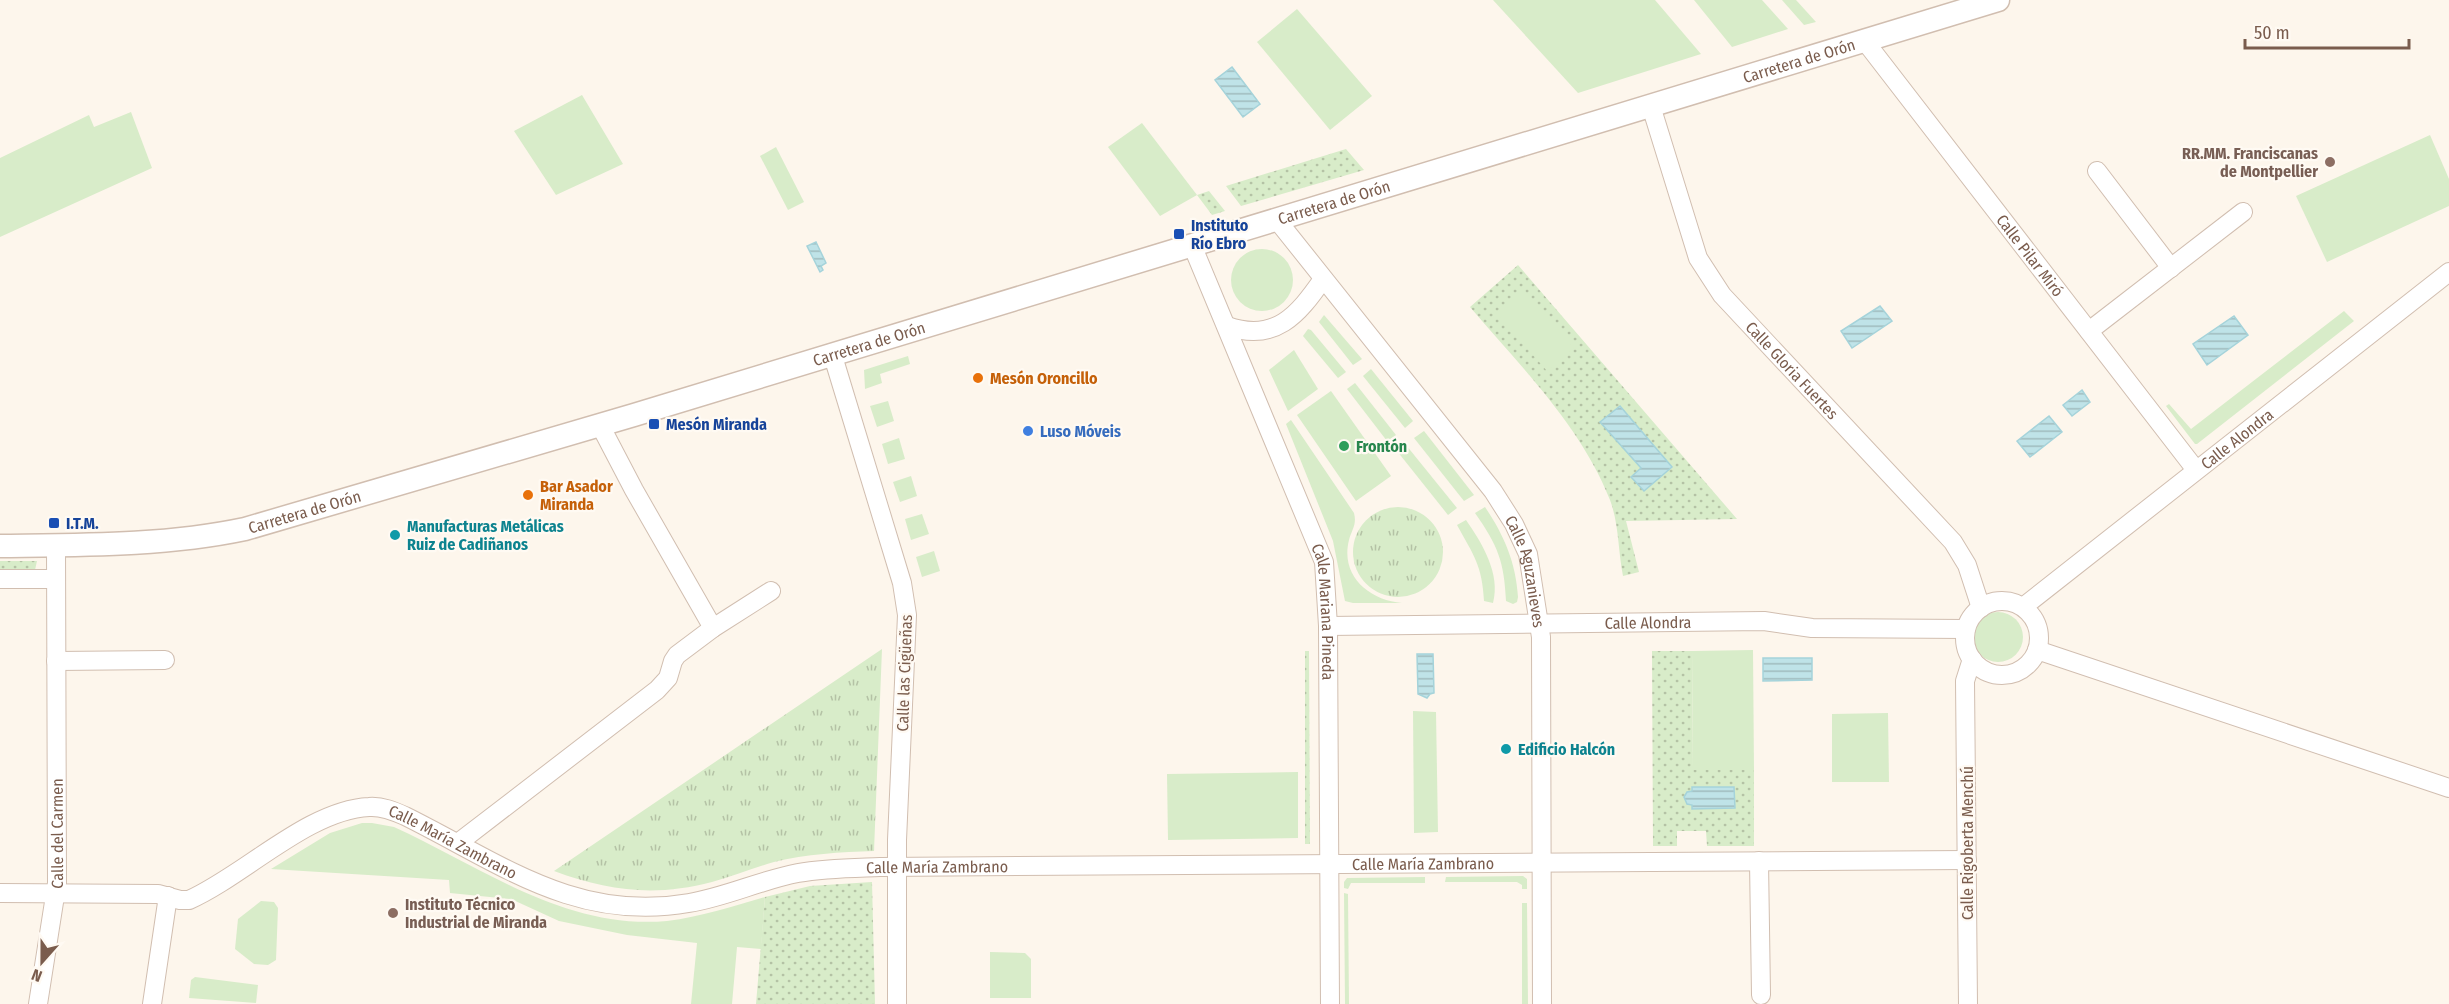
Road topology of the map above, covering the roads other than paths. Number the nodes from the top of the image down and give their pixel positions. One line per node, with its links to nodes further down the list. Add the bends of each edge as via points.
1 (1998, 0): 2 (street, Carretera de Orón)
2 (1864, 40): 3 (street, Carretera de Orón); 12 (street, Calle Pilar Miró)
3 (1651, 106): 6 (street, Carretera de Orón); 22 (street, Calle Gloria Fuertes, via 1691,240 1708,276 1953,542 1967,566)
4 (2097, 171): 8 (street)
5 (2243, 212): 8 (street)
6 (1277, 220): 7 (street, Carretera de Orón); 10 (street, Calle Aguzanieves)
7 (1192, 245): 11 (street, Calle Mariana Pineda); 13 (street, Carretera de Orón)
8 (2171, 268): 12 (street)
9 (2449, 272): 15 (street, Calle Alondra)
10 (1323, 279): 11 (street, via 1287,322 1256,332); 23 (street, Calle Aguzanieves, via 1434,416 1514,524 1528,554)
11 (1227, 326): 24 (street, Calle Mariana Pineda, via 1320,548)
12 (2089, 331): 15 (street, Calle Pilar Miró)
13 (832, 353): 14 (street, Carretera de Orón); 37 (street, Calle las Cigüeñas, via 905,598)
14 (600, 425): 16 (street, Carretera de Orón, via 244,529 155,542); 25 (street)
15 (2196, 470): 21 (street, Calle Alondra)
16 (56, 545): 17 (street, Carretera de Orón); 19 (street, Calle del Carmen)
17 (0, 546)
18 (0, 579): 19 (street)
19 (56, 579): 30 (street, Calle del Carmen)
20 (771, 591): 25 (street)
21 (2023, 607): 22 (street, via 2002,601); 27 (street, via 2038,631)
22 (1981, 608): 26 (street)
23 (1539, 623): 24 (street, Calle Alondra); 26 (street, Calle Alondra, via 1764,621 1812,628); 35 (street, Calle Aguzanieves)
24 (1328, 626): 36 (street, Calle Mariana Pineda)
25 (713, 628): 32 (street, via 677,655 668,678 657,690)
26 (1966, 629): 28 (street, via 1967,650)
27 (2037, 650): 28 (street, via 2023,668 2013,673 1990,673); 31 (street)
28 (1972, 659): 33 (street, Calle Rigoberta Menchú, via 1965,681)
29 (165, 660): 30 (street)
30 (56, 661): 39 (street, Calle del Carmen)
31 (2449, 788)
32 (458, 843): 37 (street, Calle María Zambrano, via 552,890 624,908 691,903 800,872); 40 (street, Calle María Zambrano, via 393,811 371,806 354,808 332,814 201,894 185,900)
33 (1967, 860): 34 (street, Calle María Zambrano); 47 (street, Calle Rigoberta Menchú)
34 (1759, 861): 35 (street, Calle María Zambrano); 41 (street)
35 (1540, 863): 36 (street, Calle María Zambrano); 46 (street, Calle Aguzanieves)
36 (1329, 864): 37 (street, Calle María Zambrano); 45 (street, Calle Mariana Pineda)
37 (897, 867): 44 (street, Calle las Cigüeñas)
38 (0, 893): 39 (street, Calle María Zambrano)
39 (56, 893): 40 (street, Calle María Zambrano); 42 (street, Calle del Carmen)
40 (168, 896): 43 (street)
41 (1761, 995)
42 (38, 1004)
43 (153, 1004)
44 (897, 1004)
45 (1330, 1004)
46 (1542, 1004)
47 (1968, 1004)

